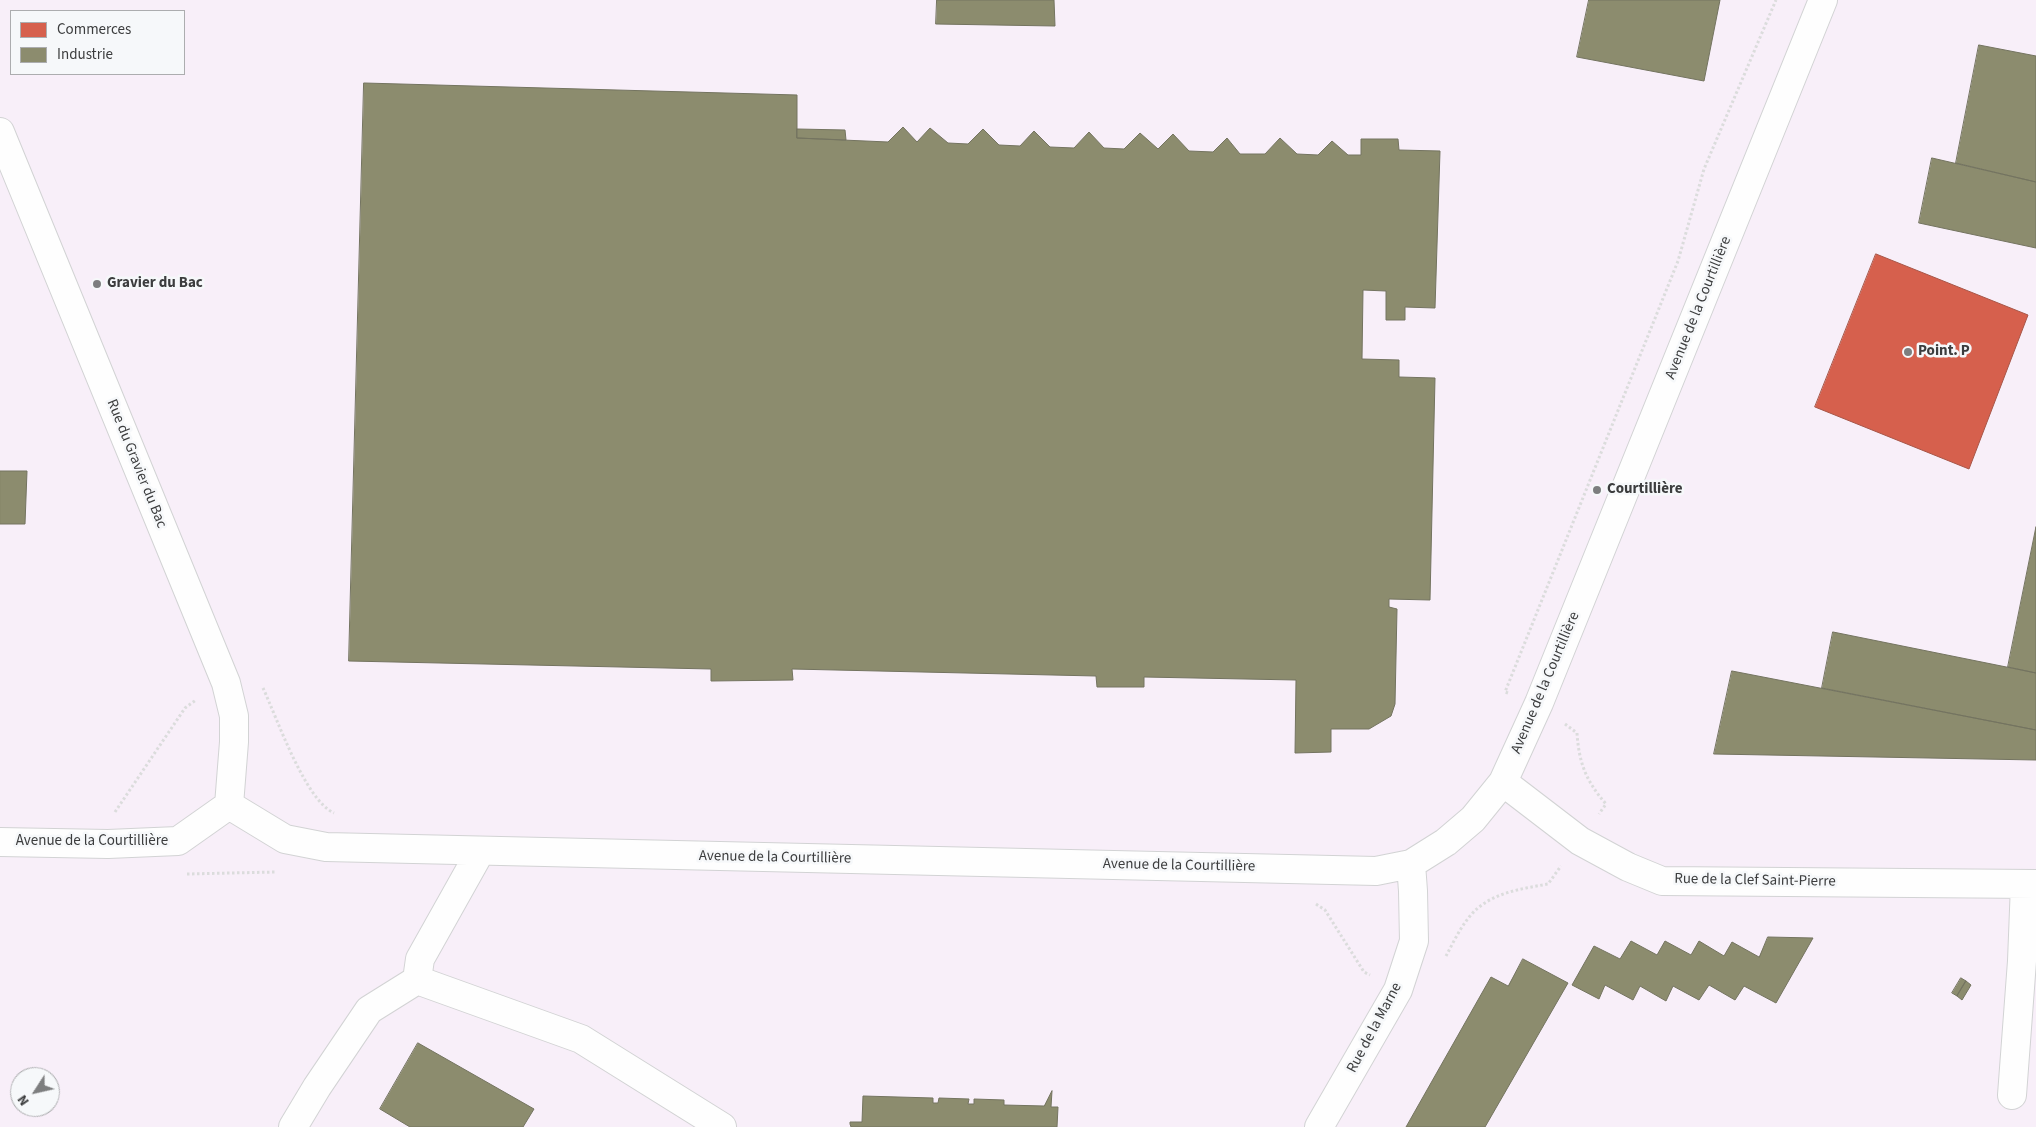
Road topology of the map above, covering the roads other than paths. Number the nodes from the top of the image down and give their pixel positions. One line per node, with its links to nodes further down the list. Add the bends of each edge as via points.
1 (1822, 0): 3 (street, Avenue de la Courtillière, via 1546,685)
2 (0, 132): 4 (street, Rue du Gravier du Bac, via 226,683 234,716)
3 (1502, 782): 7 (street, Avenue de la Courtillière, via 1473,819 1446,842); 8 (street, Rue de la Clef Saint-Pierre, via 1580,841 1628,867 1662,880)
4 (229, 805): 5 (street, Avenue de la Courtillière, via 178,841 108,844); 6 (street, Avenue de la Courtillière, via 286,839 326,847)
5 (0, 842)
6 (480, 852): 7 (street, Avenue de la Courtillière, via 1376,871); 9 (street, via 420,959)
7 (1411, 864): 13 (street, Rue de la Marne, via 1414,941 1398,990)
8 (2031, 884): 10 (street)
9 (417, 980): 11 (street, via 369,1010); 12 (street, via 581,1039)
10 (2012, 1095)
11 (294, 1127)
12 (722, 1127)
13 (1319, 1127)

